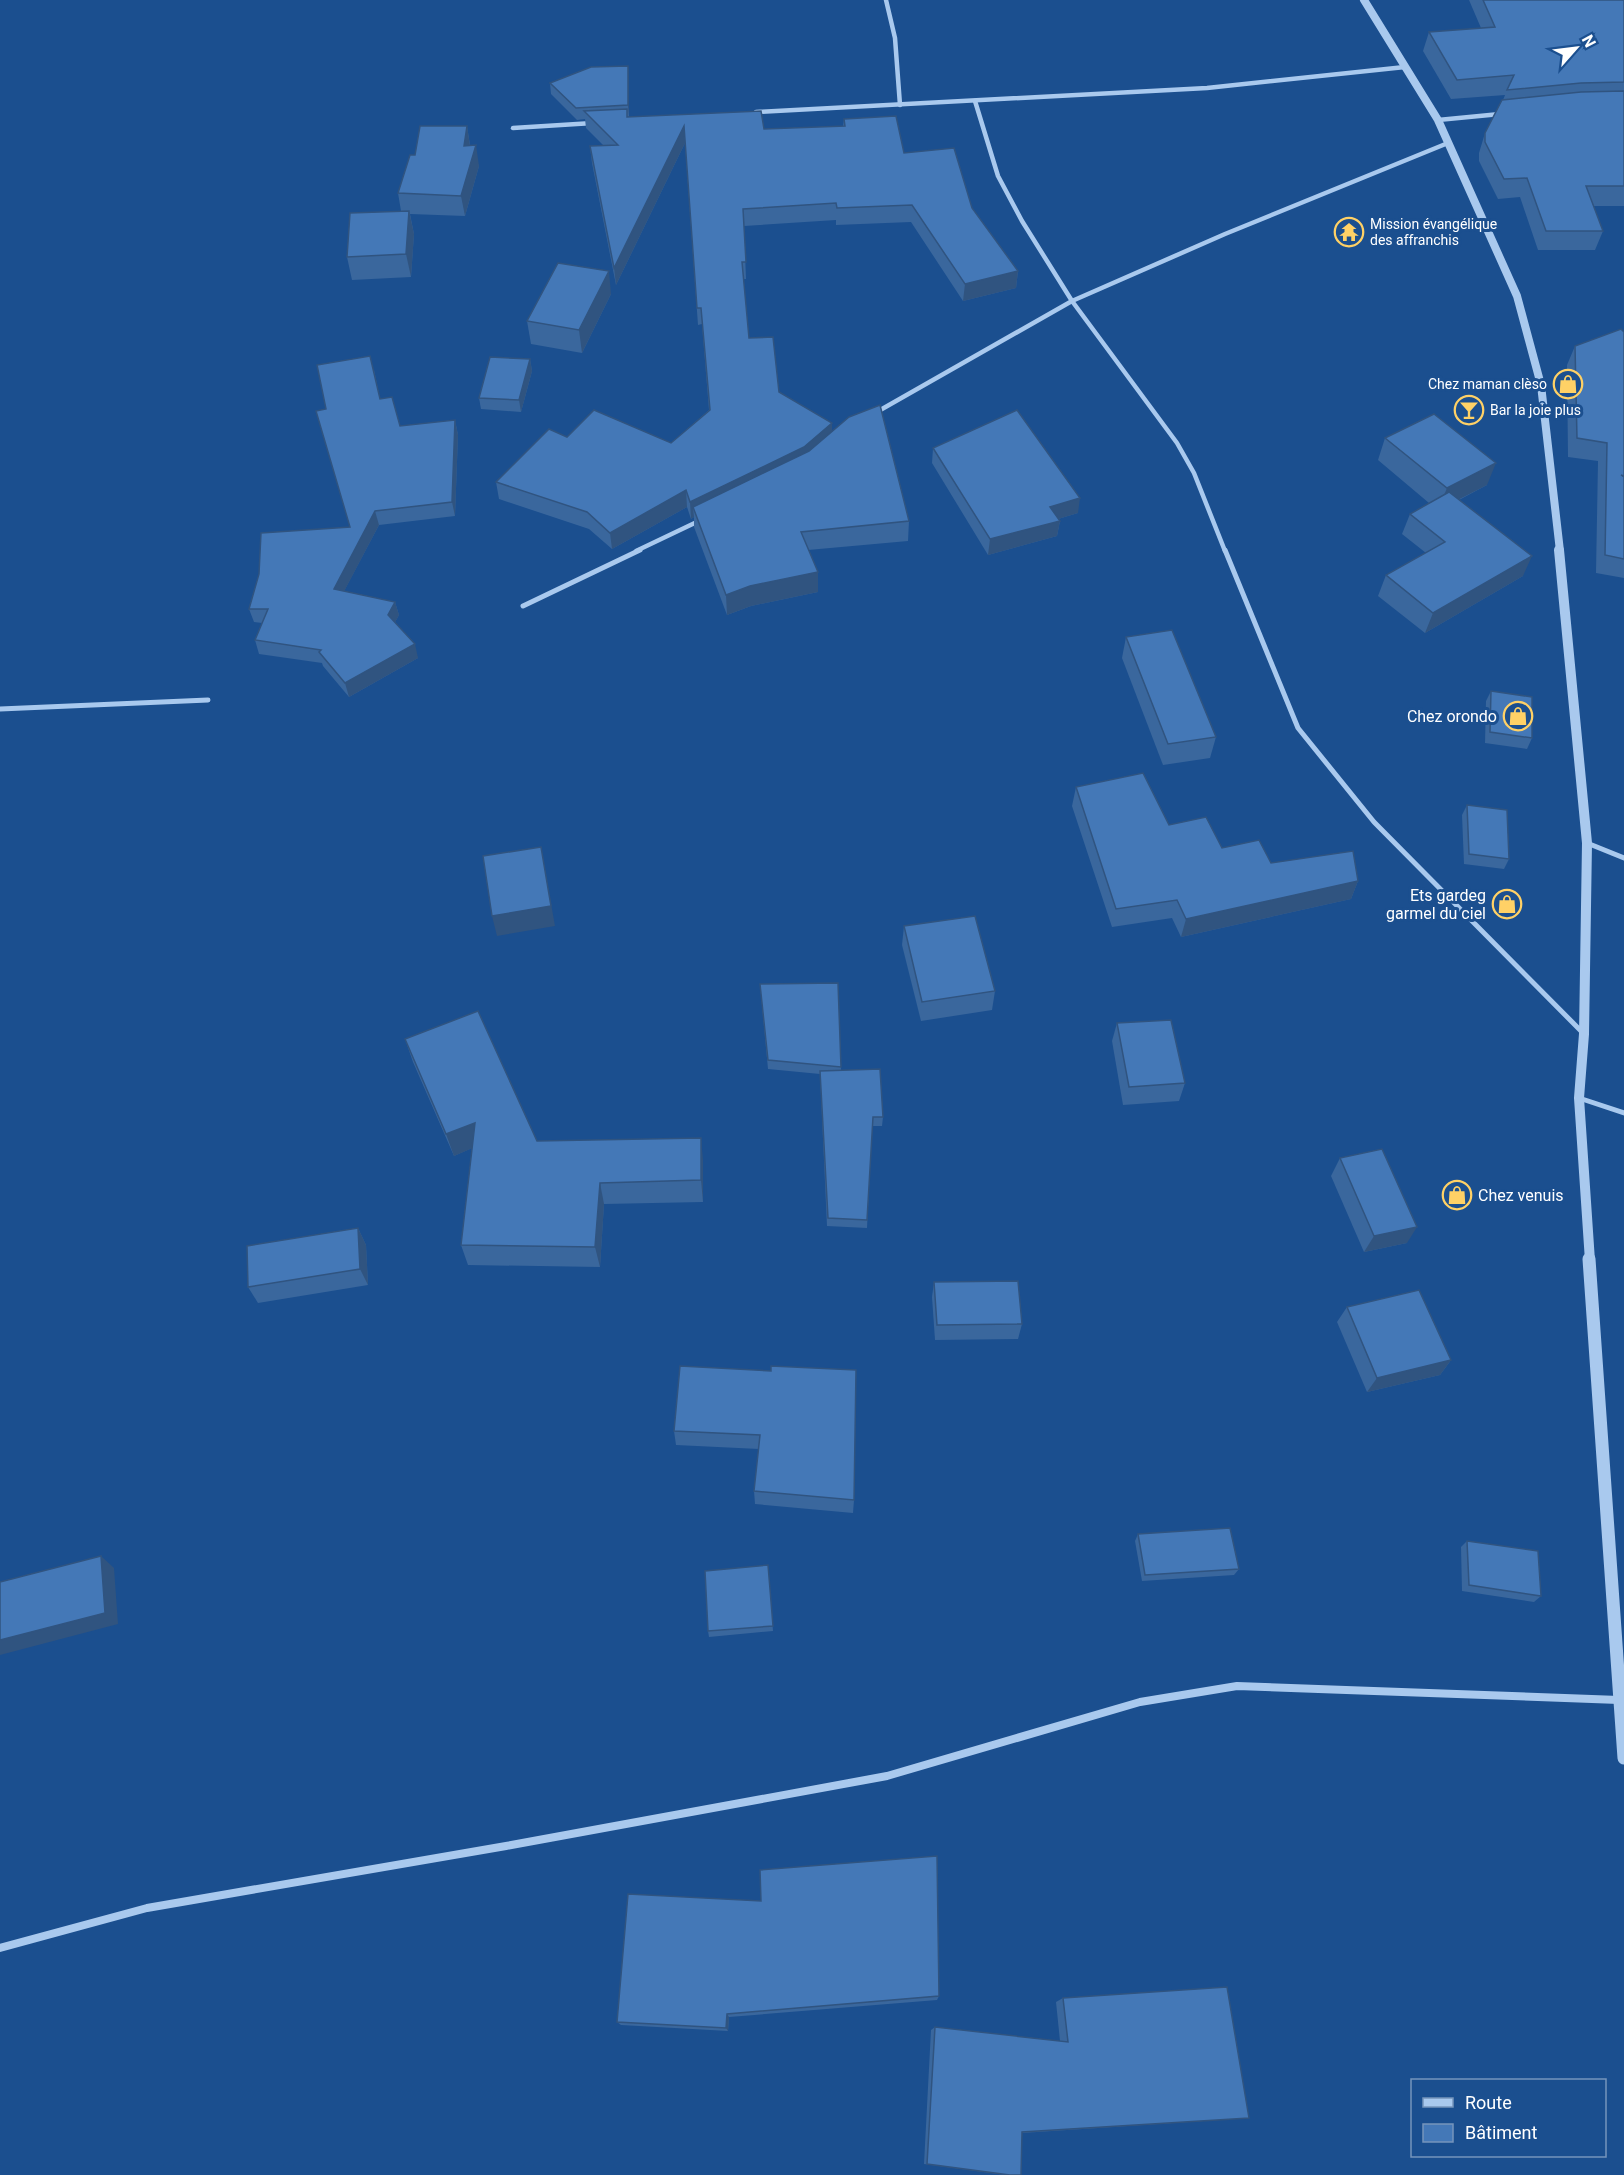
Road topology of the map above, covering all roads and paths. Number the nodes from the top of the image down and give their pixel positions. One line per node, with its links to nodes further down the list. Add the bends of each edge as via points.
1 (886, 0): 5 (street, via 895,38)
2 (1364, 0): 3 (street)
3 (1405, 67): 4 (street, via 1207,88); 8 (street)
4 (975, 101): 5 (street); 12 (street, via 998,176)
5 (900, 105): 6 (street)
6 (745, 113)
7 (1506, 113): 8 (street)
8 (1438, 120): 11 (street)
9 (594, 123): 10 (street)
10 (513, 128)
11 (1449, 142): 12 (street); 18 (street, via 1517,296 1541,385)
12 (1072, 302): 13 (street); 20 (street, via 1177,443 1194,473 1298,728 1374,822)
13 (872, 415)
14 (710, 515): 15 (street)
15 (523, 606)
16 (208, 700): 17 (street)
17 (0, 709)
18 (1587, 843): 19 (street); 20 (street)
19 (1624, 858)
20 (1584, 1034): 21 (street)
21 (1579, 1098): 22 (street); 23 (street)
22 (1624, 1113)
23 (1619, 1700): 24 (street); 25 (street, via 1238,1686 1140,1702 887,1776 147,1908)
24 (1624, 1758)
25 (0, 1948)

